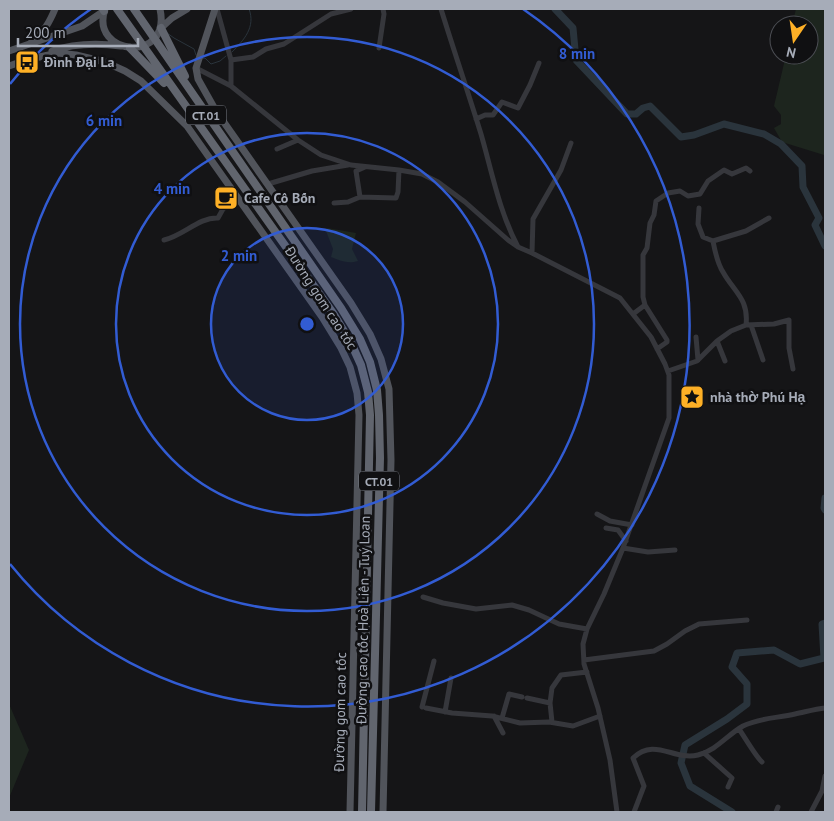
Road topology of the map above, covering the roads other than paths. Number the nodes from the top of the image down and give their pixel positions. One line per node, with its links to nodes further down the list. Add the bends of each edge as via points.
1 (55, 9): 12 (main road, via 37,37)
2 (117, 9): 37 (highway, Đường cao tốc Hoà Liên - Tuý Loan / CT.01)
3 (134, 9): 32 (highway, Đường cao tốc Hoà Liên - Tuý Loan / CT.01)
4 (160, 9): 11 (main road)
5 (187, 9): 11 (main road)
6 (216, 9): 18 (street); 21 (main road)
7 (351, 9): 18 (street, via 332,14 284,44 253,57)
8 (383, 9): 15 (street)
9 (442, 9): 23 (street)
10 (104, 10): 12 (main road, via 82,26); 13 (main road, via 106,33)
11 (161, 28): 14 (main road, via 149,43); 32 (highway, via 184,75)
12 (23, 46): 16 (main road)
13 (121, 46): 14 (main road); 17 (main road, via 98,43 72,46)
14 (130, 48): 37 (highway, via 162,81)
15 (379, 48)
16 (9, 51)
17 (30, 58): 20 (main road); 34 (main road, Đường gom cao tốc, via 58,53 76,55 105,62 141,81 187,126)
18 (231, 60): 22 (street)
19 (539, 63): 23 (street, via 518,108 502,102 493,115)
20 (9, 66)
21 (196, 68): 22 (street); 31 (main road, Đường gom cao tốc, via 198,79 216,111)
22 (231, 86): 24 (street)
23 (476, 119): 39 (street)
24 (298, 140): 26 (street); 27 (street, via 321,155)
25 (571, 143): 44 (street, via 561,170 533,218)
26 (277, 149)
27 (352, 165): 28 (street); 31 (street, via 312,171)
28 (368, 166): 29 (street); 33 (street, via 356,171)
29 (399, 170): 33 (street, via 398,196); 40 (street, via 422,174 438,182)
30 (750, 171): 47 (street, via 745,168 732,174 724,170 708,181 700,194 688,196 680,190 656,201 643,255)
31 (268, 184): 87 (main road, Đường gom cao tốc, via 370,334 389,389 391,460)
32 (254, 185): 86 (highway, Đường cao tốc Hoà Liên - Tuý Loan / CT.01, via 360,339 377,390 380,458)
33 (360, 197): 35 (street)
34 (238, 198): 41 (street, via 230,202 218,218 211,217 175,238); 84 (main road, Đường gom cao tốc, via 341,348 357,393 359,455)
35 (334, 204)
36 (699, 208): 42 (street, via 698,224 703,237)
37 (265, 216): 85 (highway, Đường cao tốc Hoà Liên - Tuý Loan / CT.01, via 351,343 368,392 370,457)
38 (769, 218): 42 (street, via 746,231)
39 (507, 226): 40 (street, via 505,233); 43 (street)
40 (499, 232): 43 (street)
41 (164, 240)
42 (713, 241): 45 (street, via 722,271)
43 (518, 247): 44 (street)
44 (532, 253): 48 (street, via 620,298)
45 (737, 292): 46 (street); 49 (street)
46 (734, 297)
47 (645, 305): 48 (street); 52 (street, via 667,340)
48 (633, 314): 52 (street)
49 (749, 325): 51 (street, via 731,331); 54 (street); 56 (street, via 789,320)
50 (696, 337): 53 (street)
51 (717, 341): 53 (street); 55 (street)
52 (657, 349): 57 (street)
53 (698, 360): 57 (street)
54 (764, 360)
55 (725, 361)
56 (793, 369)
57 (668, 371): 59 (street, via 669,418)
58 (597, 514): 59 (street)
59 (632, 525): 61 (street)
60 (606, 528): 61 (street, via 618,530)
61 (626, 541): 62 (street)
62 (623, 548): 63 (street, via 648,552); 66 (street)
63 (675, 550)
64 (423, 597): 66 (street, via 476,609 512,605 559,624)
65 (747, 620): 67 (street, via 698,624 654,650)
66 (587, 629): 67 (street, via 583,644)
67 (584, 660): 69 (street)
68 (434, 661): 73 (street, via 424,708)
69 (587, 672): 71 (street, via 561,675 552,688); 75 (street)
70 (451, 678): 73 (street)
71 (550, 703): 76 (street, via 509,694); 77 (street)
72 (825, 708): 78 (street, via 754,721)
73 (445, 712): 74 (street)
74 (494, 716): 76 (street); 79 (street)
75 (600, 716): 77 (street, via 573,726); 88 (street)
76 (502, 718): 77 (street, via 520,723)
77 (552, 722)
78 (739, 729): 80 (street, via 722,744); 81 (street)
79 (503, 733)
80 (704, 753): 83 (street, via 732,778); 89 (street, via 688,756 659,749 639,752 633,758 644,786)
81 (762, 762)
82 (825, 776): 90 (street, via 822,791)
83 (728, 787)
84 (350, 812)
85 (362, 812)
86 (371, 812)
87 (383, 812)
88 (617, 812)
89 (634, 812)
90 (811, 812)

